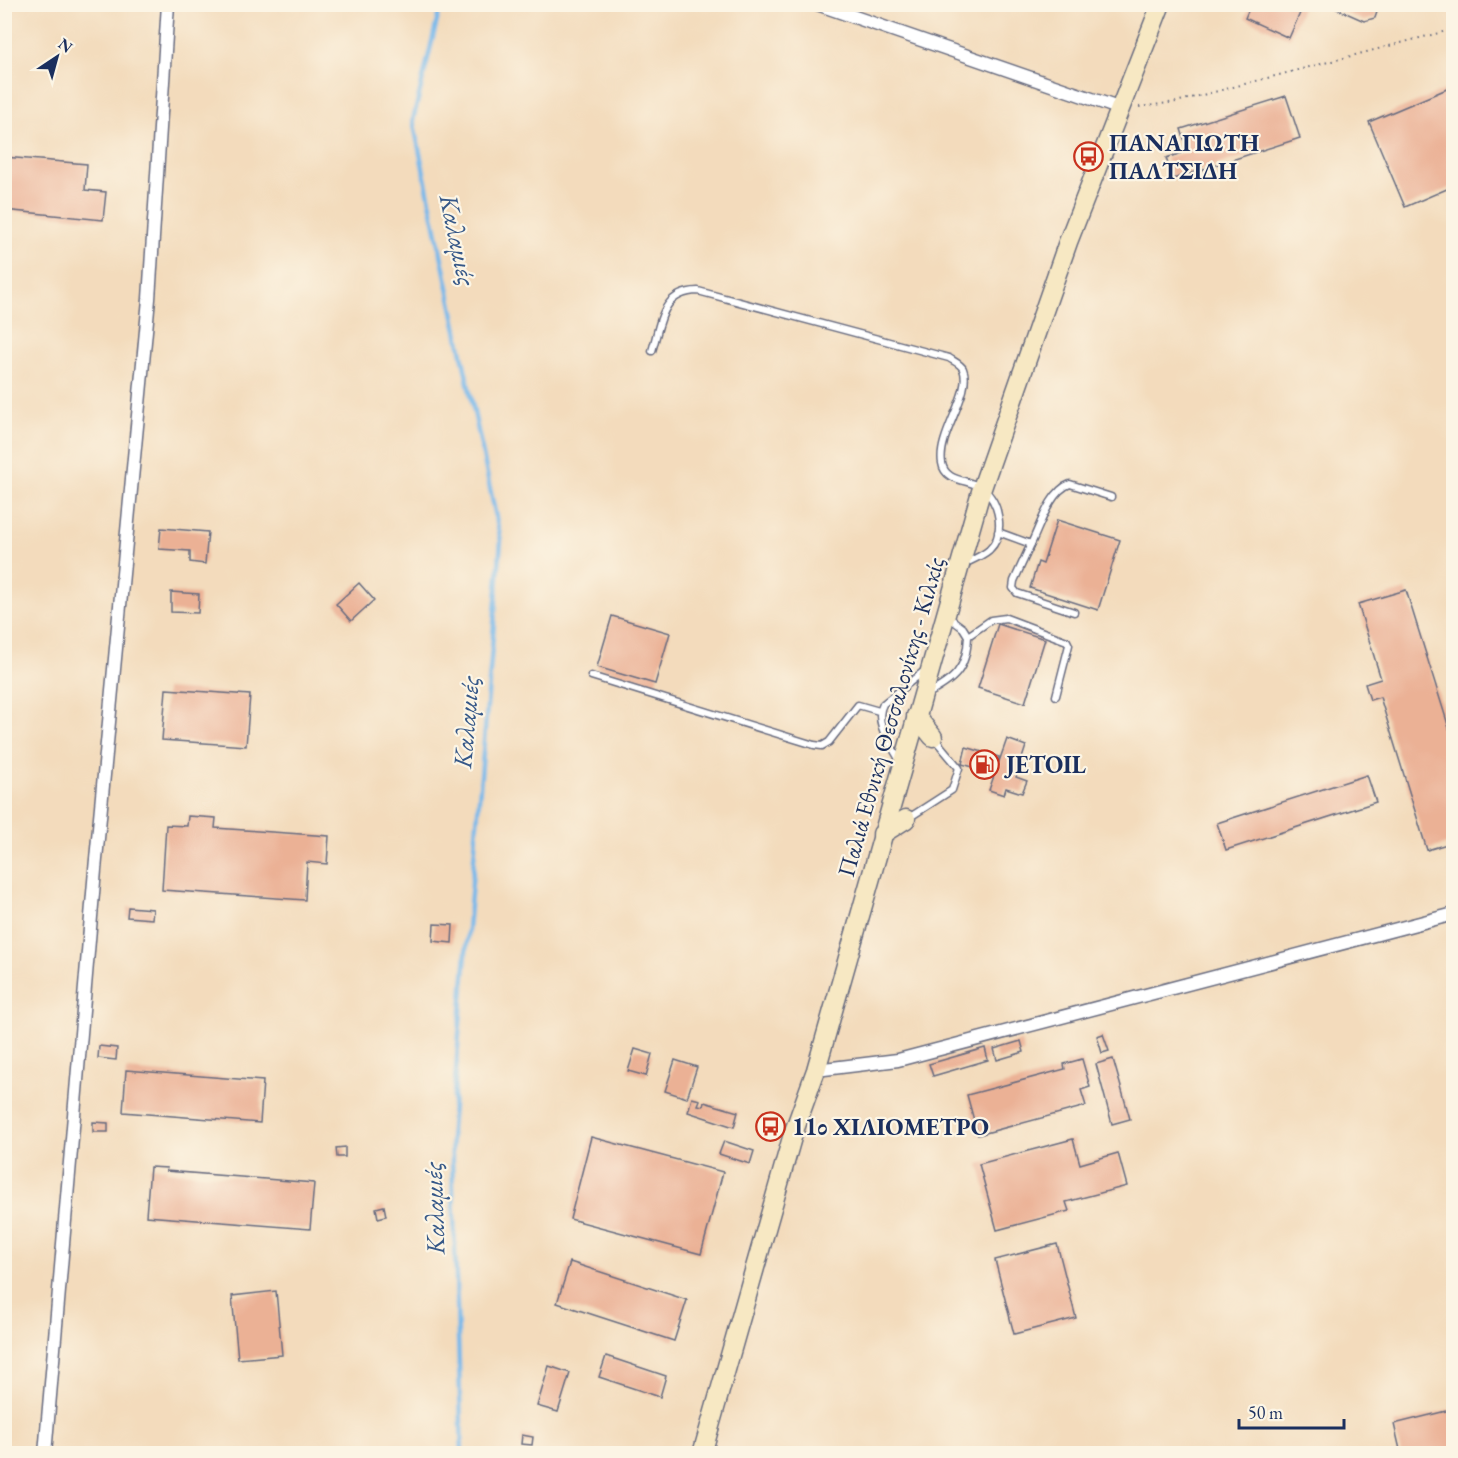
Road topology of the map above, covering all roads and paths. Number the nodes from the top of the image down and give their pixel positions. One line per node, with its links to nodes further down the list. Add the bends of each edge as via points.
1 (168, 4): 27 (street, via 149,299)
2 (817, 4): 5 (street)
3 (1161, 4): 5 (main road, Παλιά Εθνική Θεσσαλονίκης - Κιλκίς)
4 (1454, 29): 5 (path, via 1176,102)
5 (1121, 109): 7 (main road, Παλιά Εθνική Θεσσαλονίκης - Κιλκίς, via 1068,242)
6 (652, 351): 7 (lane, via 667,303 684,291 698,291 949,358 963,369 964,378 942,450 942,463 954,478)
7 (982, 488): 9 (lane, via 998,512); 11 (main road, Παλιά Εθνική Θεσσαλονίκης - Κιλκίς)
8 (1111, 497): 10 (lane, via 1070,484 1065,486 1056,495)
9 (998, 532): 10 (lane); 11 (lane, via 988,550)
10 (1031, 544): 12 (lane, via 1013,588 1017,594)
11 (958, 567): 13 (main road, Παλιά Εθνική Θεσσαλονίκης - Κιλκίς)
12 (1074, 612)
13 (944, 614): 14 (lane); 15 (main road, Παλιά Εθνική Θεσσαλονίκης - Κιλκίς)
14 (968, 636): 17 (lane, via 991,620 1006,618 1067,641); 18 (lane, via 956,676)
15 (929, 666): 18 (main road, Παλιά Εθνική Θεσσαλονίκης - Κιλκίς); 19 (lane)
16 (591, 676): 19 (lane, via 814,746 829,742 858,705)
17 (1056, 696)
18 (921, 698): 20 (main road, Παλιά Εθνική Θεσσαλονίκης - Κιλκίς)
19 (879, 711): 22 (lane)
20 (916, 716): 21 (main road); 22 (main road, Παλιά Εθνική Θεσσαλονίκης - Κιλκίς)
21 (933, 737): 23 (lane, via 959,768 952,790)
22 (902, 766): 24 (main road, Παλιά Εθνική Θεσσαλονίκης - Κιλκίς)
23 (906, 819): 24 (main road)
24 (882, 834): 26 (main road, Παλιά Εθνική Θεσσαλονίκης - Κιλκίς)
25 (1454, 915): 26 (street, via 898,1060)
26 (816, 1070): 28 (main road, Παλιά Εθνική Θεσσαλονίκης - Κιλκίς, via 793,1134)
27 (45, 1454)
28 (702, 1454)

